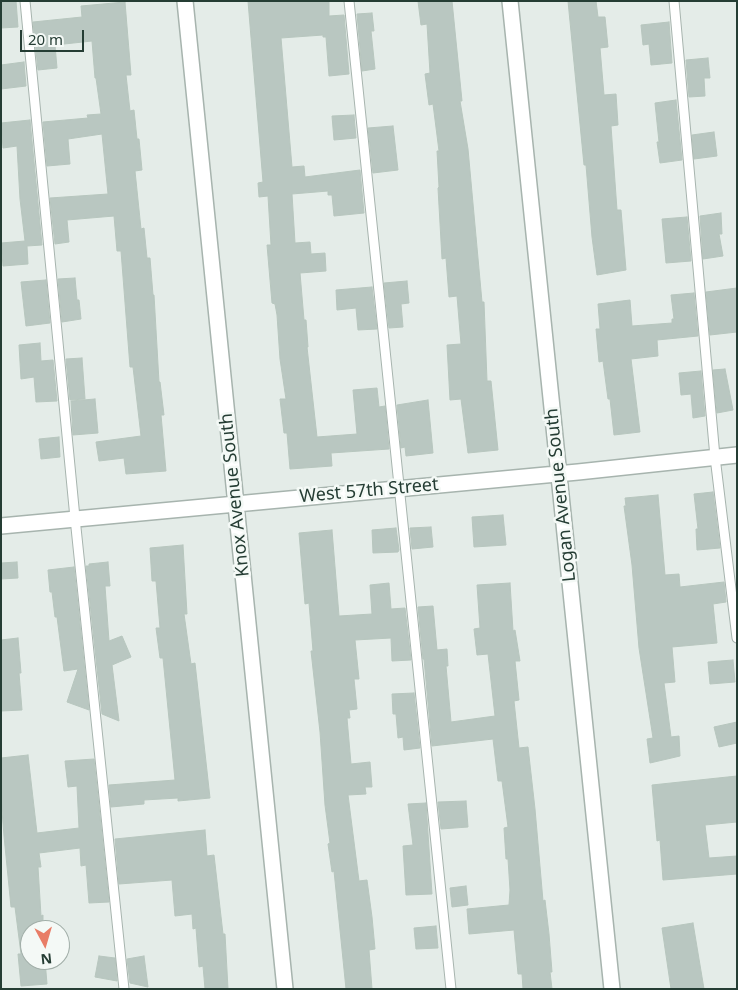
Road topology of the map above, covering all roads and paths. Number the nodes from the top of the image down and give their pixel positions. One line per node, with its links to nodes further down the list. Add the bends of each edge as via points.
1 (25, 1): 11 (lane)
2 (185, 1): 10 (street, Knox Avenue South)
3 (349, 1): 9 (lane)
4 (510, 1): 8 (street, Logan Avenue South)
5 (674, 1): 7 (lane)
6 (737, 455): 7 (street, West 57th Street)
7 (715, 457): 8 (street, West 57th Street); 13 (lane)
8 (558, 474): 9 (street, West 57th Street); 17 (street, Logan Avenue South)
9 (399, 488): 10 (street, West 57th Street); 16 (lane)
10 (235, 504): 11 (street, West 57th Street); 15 (street, Knox Avenue South)
11 (75, 518): 12 (street, West 57th Street); 14 (lane)
12 (1, 526)
13 (737, 638)
14 (124, 989)
15 (285, 989)
16 (451, 989)
17 (612, 989)

